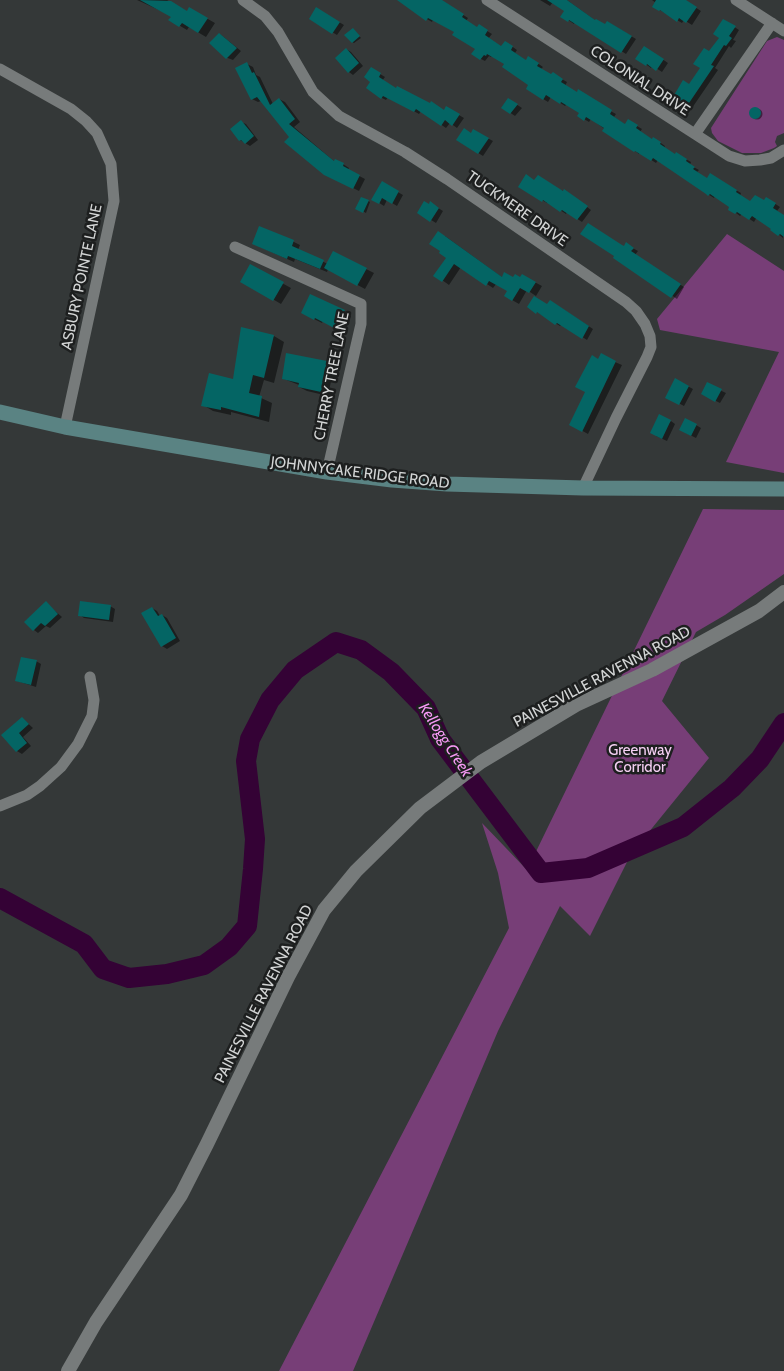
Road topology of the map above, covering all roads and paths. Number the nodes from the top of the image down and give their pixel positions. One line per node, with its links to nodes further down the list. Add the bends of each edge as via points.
1 (243, 0): 13 (street, TUCKMERE DRIVE, via 265,16 313,92 339,116 447,179 626,302 646,324 651,347 648,357)
2 (487, 0): 7 (street, COLONIAL DRIVE)
3 (736, 0): 4 (street)
4 (772, 23): 5 (street); 7 (street)
5 (784, 31)
6 (0, 69): 11 (street, ASBURY POINTE LANE, via 72,109 96,132 111,164 114,201)
7 (696, 134): 8 (street, COLONIAL DRIVE, via 729,156 745,160 771,158)
8 (784, 150)
9 (235, 247): 12 (street, CHERRY TREE LANE, via 361,304 361,324)
10 (0, 412): 11 (main road, JOHNNYCAKE RIDGE ROAD)
11 (65, 427): 12 (main road, JOHNNYCAKE RIDGE ROAD)
12 (327, 472): 13 (main road, JOHNNYCAKE RIDGE ROAD, via 447,484)
13 (583, 488): 14 (main road, JOHNNYCAKE RIDGE ROAD)
14 (784, 489)
15 (784, 592): 18 (street, PAINESVILLE RAVENNA ROAD, via 759,611 652,670 576,705 481,762 420,808 356,871 324,910 288,976 185,1188 96,1322)
16 (90, 677): 17 (street, via 94,700 92,716 78,744 46,782 28,795)
17 (0, 806)
18 (68, 1371)

